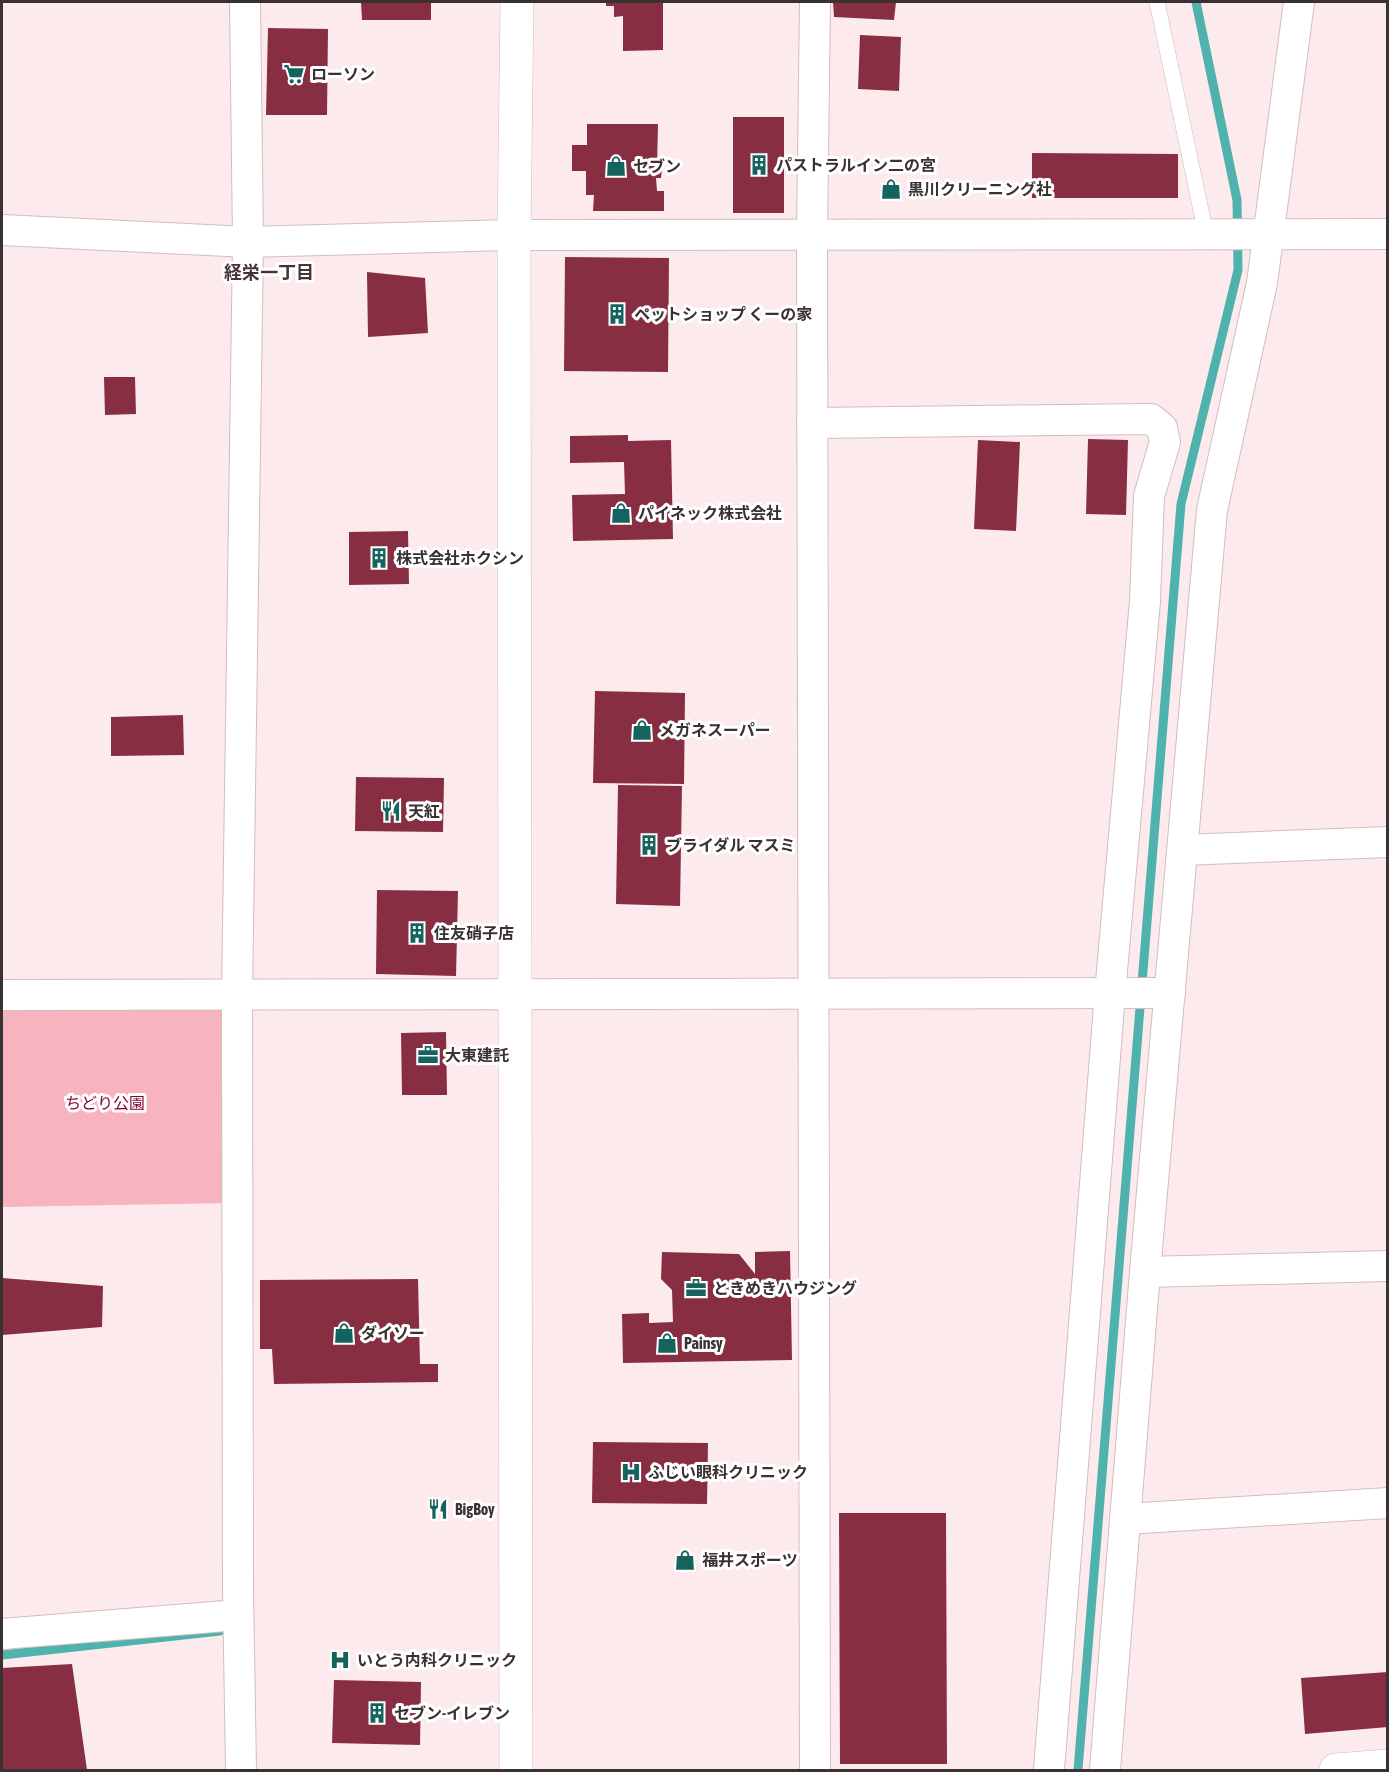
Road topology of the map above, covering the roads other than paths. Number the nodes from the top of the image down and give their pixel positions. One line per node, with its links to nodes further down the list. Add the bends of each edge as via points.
1 (244, 2): 12 (street)
2 (517, 2): 11 (street)
3 (815, 2): 7 (street)
4 (1157, 2): 8 (lane)
5 (1299, 2): 9 (street)
6 (2, 230): 12 (street)
7 (812, 234): 8 (street); 11 (street); 13 (street)
8 (1206, 234): 9 (street)
9 (1267, 234): 10 (street); 15 (street, via 1262,283 1212,510)
10 (1388, 234)
11 (514, 235): 12 (street); 19 (street)
12 (248, 242): 21 (street)
13 (812, 423): 16 (street); 17 (street, via 1151,419 1162,428 1165,442 1149,496 1145,601)
14 (1388, 842): 15 (street)
15 (1183, 850): 18 (street)
16 (813, 993): 17 (street); 19 (street); 31 (street)
17 (1110, 993): 18 (street); 32 (street)
18 (1170, 993): 23 (street)
19 (515, 994): 21 (street); 30 (street)
20 (2, 995): 21 (street)
21 (237, 996): 26 (street)
22 (1388, 1266): 23 (street)
23 (1144, 1272): 25 (street)
24 (1388, 1503): 25 (street)
25 (1125, 1519): 33 (street)
26 (238, 1615): 27 (street); 29 (street)
27 (2, 1634)
28 (1388, 1766): 34 (street)
29 (241, 1770)
30 (516, 1770)
31 (814, 1770)
32 (1049, 1770)
33 (1105, 1770)
34 (1336, 1770)

